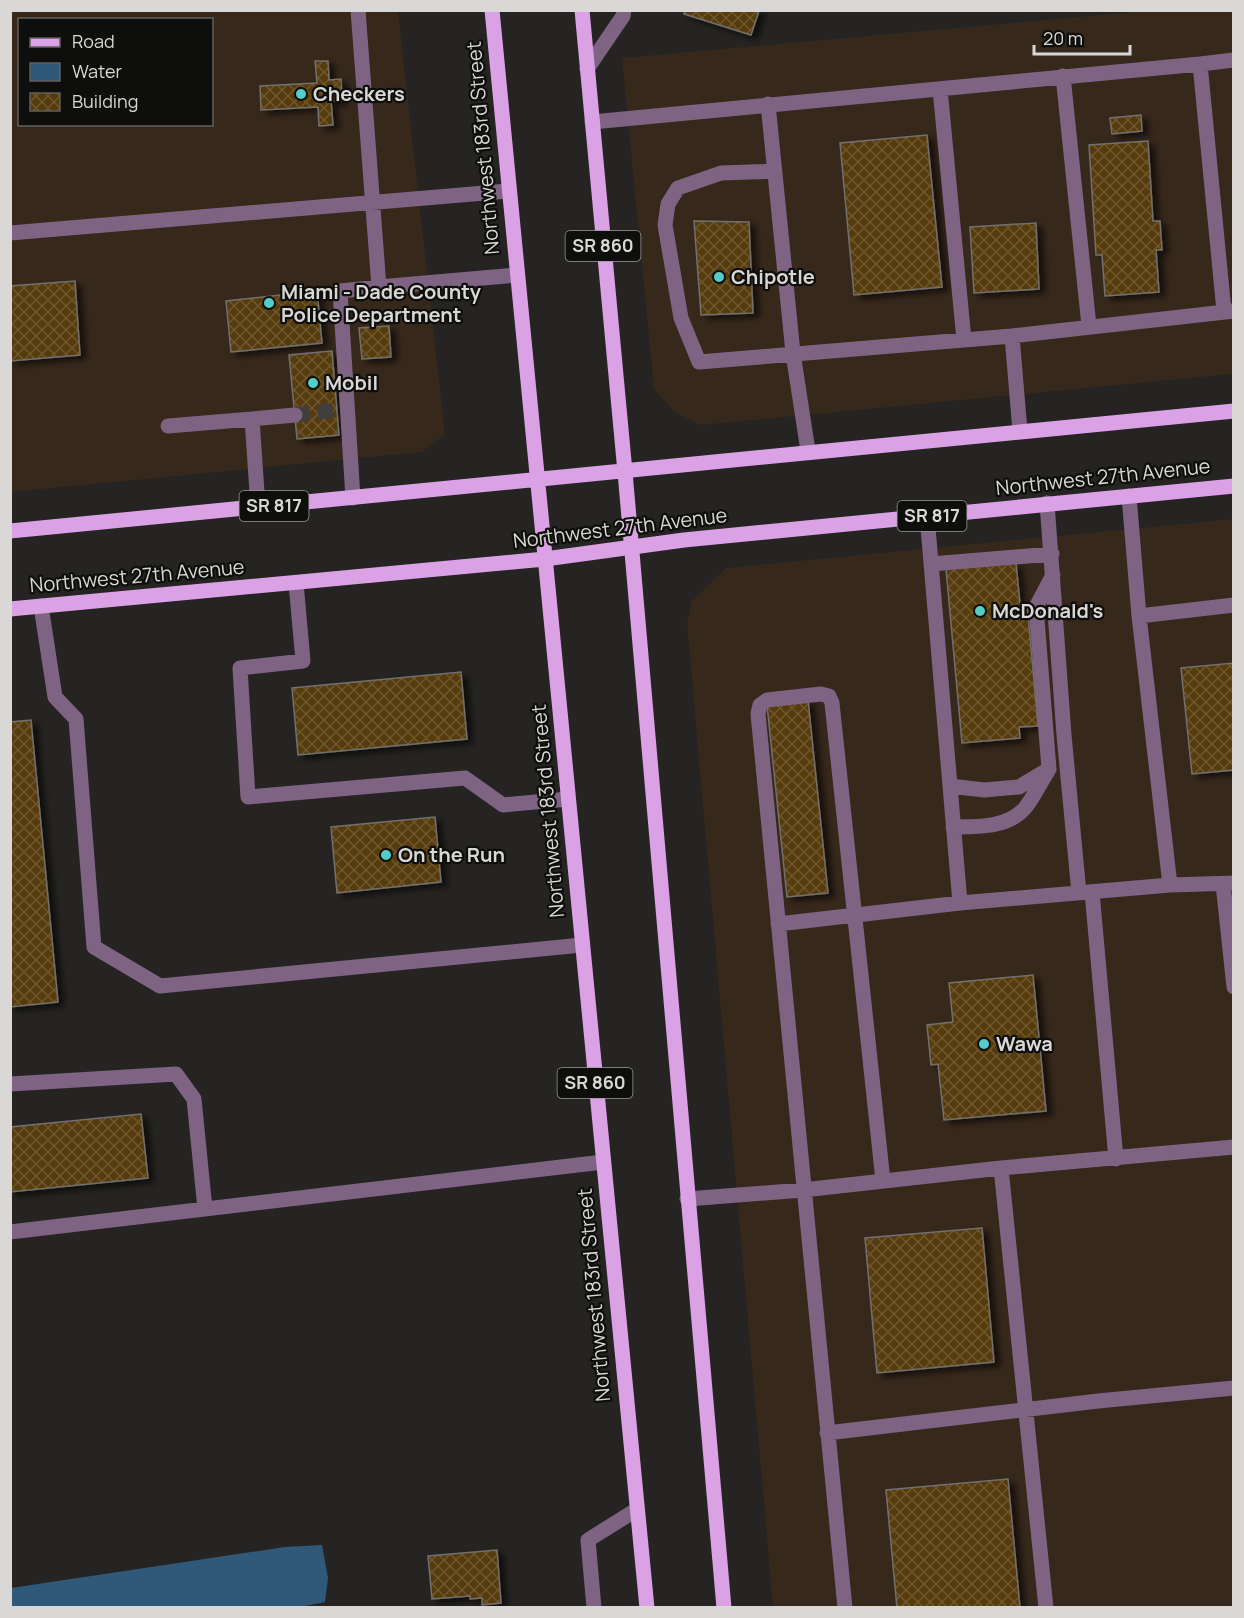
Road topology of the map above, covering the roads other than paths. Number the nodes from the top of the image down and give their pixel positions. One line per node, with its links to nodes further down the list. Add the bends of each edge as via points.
1 (358, 10): 14 (street)
2 (492, 10): 13 (main road, Northwest 183rd Street / SR 860)
3 (582, 10): 7 (main road, SR 860)
4 (624, 10): 7 (street)
5 (1233, 60): 6 (street)
6 (1200, 64): 8 (street); 18 (street)
7 (587, 69): 11 (main road, SR 860)
8 (1063, 76): 9 (street); 19 (street)
9 (940, 89): 10 (street); 21 (street)
10 (768, 104): 11 (street); 12 (street)
11 (592, 122): 29 (main road, SR 860)
12 (775, 171): 22 (street); 22 (street, via 721,173 678,188 668,204 665,225 681,318 699,362)
13 (508, 191): 14 (street); 16 (main road, Northwest 183rd Street / SR 860)
14 (373, 203): 15 (street); 17 (street)
15 (10, 232)
16 (517, 275): 17 (street); 30 (main road, Northwest 183rd Street / SR 860)
17 (379, 287): 33 (street, via 340,291 342,410)
18 (1229, 311): 19 (street)
19 (1089, 326): 20 (street)
20 (1012, 336): 21 (street); 27 (street)
21 (963, 340): 22 (street)
22 (794, 353): 28 (street)
23 (1233, 411): 27 (main road, SR 817)
24 (295, 415): 25 (street)
25 (252, 419): 26 (street); 35 (street)
26 (168, 426)
27 (1020, 431): 28 (main road, SR 817)
28 (808, 452): 29 (main road, SR 817)
29 (625, 472): 30 (main road, SR 817); 38 (main road, SR 860)
30 (538, 481): 33 (main road, SR 817); 40 (main road, Northwest 183rd Street / SR 860)
31 (1233, 486): 32 (main road, Northwest 27th Avenue / SR 817)
32 (1129, 496): 34 (main road, Northwest 27th Avenue / SR 817); 47 (street)
33 (353, 498): 35 (main road, SR 817)
34 (1047, 503): 36 (main road, Northwest 27th Avenue / SR 817); 39 (street)
35 (258, 507): 37 (main road, SR 817)
36 (927, 516): 38 (main road, Northwest 27th Avenue / SR 817, via 684,540); 41 (street)
37 (10, 531)
38 (631, 549): 40 (main road, Northwest 27th Avenue / SR 817); 67 (main road, SR 860)
39 (1052, 554): 41 (street); 42 (street)
40 (545, 559): 43 (main road, Northwest 27th Avenue / SR 817); 50 (main road, Northwest 183rd Street / SR 860)
41 (931, 564): 49 (street)
42 (1054, 574): 48 (street, via 1036,607); 54 (street, via 1064,735)
43 (296, 582): 45 (main road, Northwest 27th Avenue / SR 817); 50 (street, via 303,661 240,668 248,797 465,778 503,805)
44 (1233, 605): 47 (street)
45 (42, 606): 46 (main road, Northwest 27th Avenue / SR 817); 58 (street, via 55,697 76,718 94,947 160,986)
46 (10, 609)
47 (1139, 616): 53 (street)
48 (1049, 769): 49 (street, via 1020,787 984,790); 51 (street, via 1024,809 1016,814 1001,823)
49 (950, 786): 51 (street)
50 (568, 799): 58 (main road, Northwest 183rd Street / SR 860)
51 (953, 827): 55 (street)
52 (1228, 883): 53 (street); 59 (street)
53 (1170, 885): 54 (street)
54 (1086, 893): 55 (street); 62 (street)
55 (960, 903): 56 (street)
56 (854, 915): 57 (street); 57 (street, via 832,703 821,694 767,700 760,705 758,714); 65 (street)
57 (778, 924): 66 (street)
58 (582, 945): 63 (main road, Northwest 183rd Street / SR 860)
59 (1233, 987)
60 (10, 1084): 68 (street, via 176,1074 194,1099)
61 (1233, 1148): 62 (street)
62 (1116, 1159): 64 (street)
63 (603, 1162): 68 (street); 73 (main road, Northwest 183rd Street / SR 860)
64 (1000, 1168): 65 (street); 71 (street)
65 (883, 1181): 66 (street)
66 (803, 1190): 67 (street); 72 (street)
67 (687, 1199): 76 (main road, SR 860)
68 (205, 1209): 69 (street)
69 (10, 1232)
70 (1233, 1388): 71 (street)
71 (1026, 1410): 72 (street); 78 (street)
72 (827, 1433): 77 (street)
73 (636, 1510): 74 (street, via 588,1540); 75 (main road, Northwest 183rd Street / SR 860)
74 (594, 1608)
75 (646, 1608)
76 (724, 1608)
77 (845, 1608)
78 (1046, 1608)

